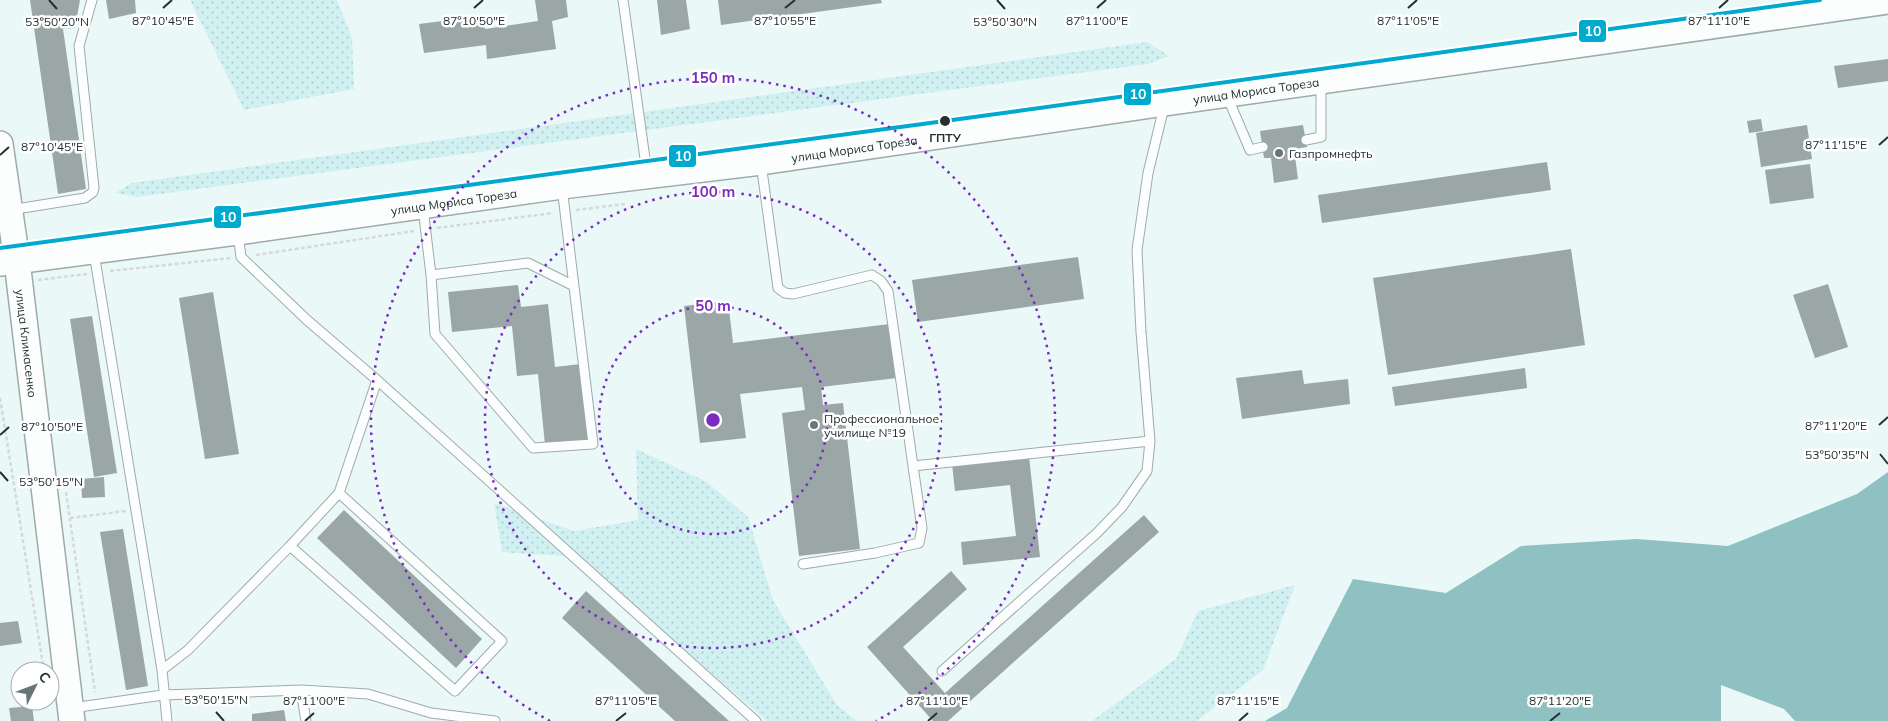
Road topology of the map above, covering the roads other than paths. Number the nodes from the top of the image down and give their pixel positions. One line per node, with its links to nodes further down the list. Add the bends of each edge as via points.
1 (92, 0): 13 (lane, via 79,46 93,192 85,198)
2 (623, 0): 11 (lane)
3 (1888, 1): 4 (street, улица Мориса Тореза)
4 (1321, 81): 5 (street, улица Мориса Тореза); 7 (lane, via 1321,137)
5 (1227, 96): 6 (street, улица Мориса Тореза); 9 (lane, via 1250,150)
6 (1165, 103): 10 (street, улица Мориса Тореза); 21 (lane, via 1148,173 1137,250)
7 (1306, 140)
8 (0, 144): 13 (street, улица Климасенко)
9 (1263, 147)
10 (761, 162): 11 (street, улица Мориса Тореза); 22 (lane, via 778,288 793,294 872,275 888,291)
11 (648, 176): 12 (street, улица Мориса Тореза)
12 (562, 186): 14 (street, улица Мориса Тореза); 19 (lane)
13 (10, 210): 16 (street, улица Климасенко)
14 (424, 217): 15 (street, улица Мориса Тореза); 18 (lane)
15 (237, 232): 17 (street, улица Мориса Тореза); 20 (lane, via 241,257)
16 (8, 262): 17 (street, улица Мориса Тореза); 30 (street, улица Климасенко)
17 (96, 262): 26 (lane)
18 (430, 275): 19 (lane, via 528,264); 19 (lane, via 435,334 533,448 593,444)
19 (574, 286)
20 (377, 380): 23 (lane); 34 (lane)
21 (1150, 441): 22 (lane); 27 (lane, via 1147,471 1122,507)
22 (914, 466): 25 (lane, via 922,528 919,543)
23 (339, 493): 24 (lane); 24 (lane, via 502,641 455,691)
24 (290, 546): 26 (lane, via 188,650)
25 (803, 564)
26 (162, 670): 29 (lane)
27 (942, 671)
28 (301, 690): 29 (lane); 32 (lane); 33 (lane, via 368,694 430,713)
29 (163, 695): 30 (lane); 31 (lane)
30 (71, 714)
31 (167, 721)
32 (306, 721)
33 (495, 721)
34 (756, 721)

